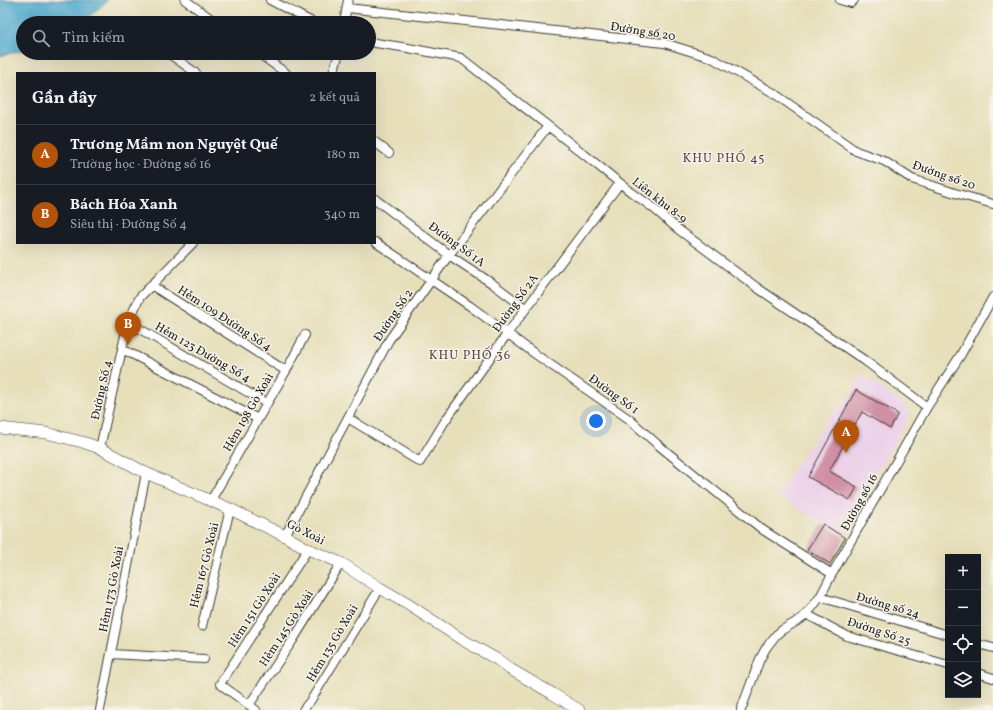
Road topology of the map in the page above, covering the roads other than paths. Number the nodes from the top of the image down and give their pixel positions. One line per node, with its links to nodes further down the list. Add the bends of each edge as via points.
1 (185, 0): 6 (street)
2 (270, 0): 7 (street)
3 (840, 0): 4 (street)
4 (853, 1)
5 (347, 4): 8 (street); 21 (street, Đường số 20, via 664,43 712,58 772,92 856,151 884,161 912,179)
6 (207, 16)
7 (301, 16)
8 (345, 16)
9 (376, 43): 16 (street, Liên khu 8-9, via 462,58)
10 (178, 60): 13 (street)
11 (268, 60): 14 (street)
12 (337, 60): 15 (street)
13 (195, 72)
14 (285, 72)
15 (333, 72)
16 (548, 126): 19 (street, Liên khu 8-9); 24 (street, Đường Số 2)
17 (376, 143): 18 (street)
18 (389, 153)
19 (620, 183): 28 (street, Đường Số 2A); 35 (street, Liên khu 8-9, via 759,289 864,360)
20 (376, 200): 24 (street, Đường Số 1A)
21 (993, 204)
22 (376, 243): 25 (street, Đường Số 1)
23 (193, 244): 26 (street, Đường Số 4)
24 (449, 255): 25 (street, Đường Số 2); 28 (street, Đường Số 1A)
25 (431, 280): 30 (street, Đường Số 1); 36 (street, Đường Số 2, via 389,340)
26 (151, 285): 29 (street, Đường Số 4, via 140,297); 33 (street, Hẻm 109 Đường Số 4)
27 (993, 297): 35 (street, Đường số 16, via 960,356)
28 (525, 308): 30 (street, Đường Số 2A)
29 (128, 322): 32 (street, Đường Số 4); 34 (street, Hẻm 123 Đường Số 4)
30 (507, 334): 36 (street, Đường Số 2A, via 445,421 420,462); 46 (street, Đường Số 1, via 629,419 763,530)
31 (305, 335): 33 (street, Hẻm 198 Gò Xoài)
32 (122, 349): 37 (street); 39 (street, Đường Số 4)
33 (286, 371): 34 (street, Hẻm 198 Gò Xoài)
34 (266, 403): 37 (street, Hẻm 198 Gò Xoài)
35 (927, 407): 46 (street, Đường số 16)
36 (348, 418): 43 (street, Đường Số 2)
37 (258, 419): 41 (street, Hẻm 198 Gò Xoài)
38 (0, 428): 39 (street, Gò Xoài, via 46,433)
39 (100, 448): 40 (street, Gò Xoài)
40 (146, 473): 41 (street, Gò Xoài); 54 (street, Hẻm 173 Gò Xoài)
41 (211, 500): 42 (street, Gò Xoài)
42 (230, 509): 43 (street, Gò Xoài); 50 (street, Hẻm 167 Gò Xoài)
43 (285, 536): 44 (street, Gò Xoài)
44 (308, 549): 45 (street, Gò Xoài); 59 (street, Hẻm 151 Gò Xoài, via 220,684)
45 (341, 563): 47 (street, Gò Xoài); 59 (street, Hẻm 145 Gò Xoài)
46 (832, 574): 48 (street, Đường số 16)
47 (380, 588): 61 (street, Hẻm 135 Gò Xoài, via 312,700); 62 (street, Gò Xoài)
48 (820, 597): 49 (street, Đường số 16); 51 (street, Đường số 24)
49 (806, 614): 56 (street, Đường Số 25, via 848,636); 63 (street, Đường số 16, via 776,634 768,644)
50 (202, 626)
51 (945, 634)
52 (981, 645): 53 (street)
53 (993, 648)
54 (111, 654): 55 (street); 60 (street, Hẻm 173 Gò Xoài)
55 (204, 659)
56 (945, 664)
57 (981, 674): 58 (street)
58 (993, 678)
59 (253, 708)
60 (100, 710)
61 (303, 710)
62 (579, 710)
63 (741, 710)

